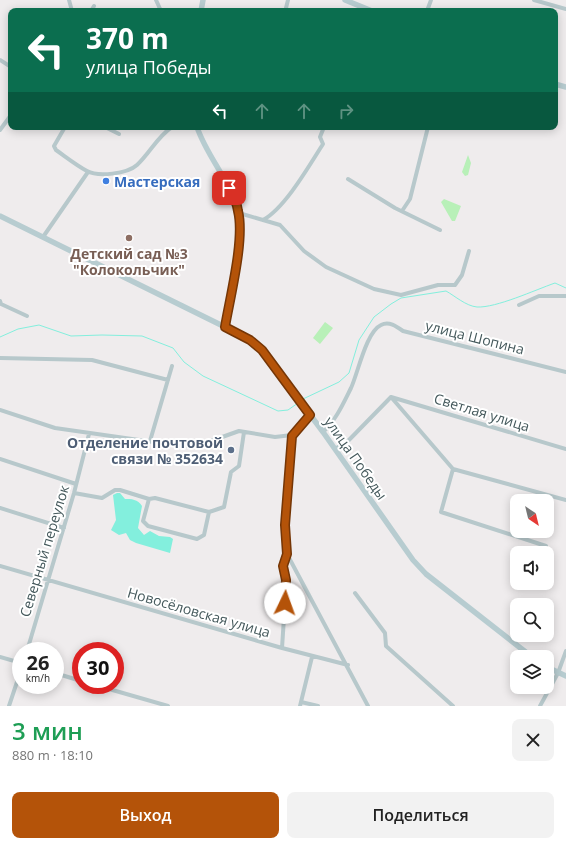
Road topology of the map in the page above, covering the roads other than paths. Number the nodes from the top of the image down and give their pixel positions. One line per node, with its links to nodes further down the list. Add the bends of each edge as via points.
1 (345, 0): 3 (street)
2 (534, 0): 4 (street)
3 (365, 8)
4 (566, 9)
5 (8, 119): 6 (street)
6 (0, 130)
7 (63, 130): 14 (street, via 54,146 56,150)
8 (111, 130): 13 (street)
9 (168, 130): 14 (street, via 137,166 128,171 108,174)
10 (198, 130): 17 (street, via 234,197)
11 (323, 130): 19 (street, via 320,137 322,144 309,165 278,208)
12 (427, 130): 16 (street, via 410,199)
13 (119, 134)
14 (88, 172): 21 (street)
15 (348, 179): 16 (street)
16 (402, 211): 20 (street)
17 (239, 213): 19 (street); 27 (street, via 237,255)
18 (0, 216): 21 (street, улица Победы)
19 (263, 220): 22 (street, via 280,225 304,251 326,267 374,289 401,295 438,285 455,285 462,275)
20 (440, 230)
21 (43, 237): 27 (street, улица Победы)
22 (469, 251)
23 (566, 296): 25 (street, via 540,296)
24 (0, 301): 26 (street, via 1,304)
25 (519, 305)
26 (27, 316)
27 (225, 327): 34 (street, улица Победы, via 250,340 262,350)
28 (0, 358): 31 (street, via 92,360)
29 (172, 366): 31 (street)
30 (566, 372): 36 (street, улица Шопина, via 403,331 393,324 380,326 369,340 337,415)
31 (168, 380): 39 (street)
32 (391, 397): 40 (street, via 348,442); 41 (street, Светлая улица); 43 (street)
33 (0, 410): 37 (street, via 55,428)
34 (310, 415): 36 (street, улица Победы); 38 (street)
35 (244, 432): 38 (street, via 275,437); 39 (street, via 239,431 197,446); 49 (street, via 239,466 231,472 224,507)
36 (323, 432): 40 (street, улица Победы)
37 (89, 434): 39 (street); 44 (street, Северный переулок)
38 (292, 436): 52 (street, via 285,525)
39 (150, 441)
40 (335, 449): 58 (street, улица Победы, via 413,560 426,574)
41 (566, 449)
42 (0, 460): 44 (street)
43 (453, 469): 47 (street); 51 (street, via 442,512)
44 (76, 484): 45 (street, Северный переулок)
45 (74, 493): 46 (street, via 102,498 115,490 120,490); 50 (street, Северный переулок)
46 (149, 499): 49 (street, via 155,498); 49 (street, via 143,521 148,526 198,539 204,535)
47 (566, 500)
48 (0, 508): 50 (street)
49 (209, 512)
50 (64, 528): 54 (street, Северный переулок)
51 (546, 546)
52 (287, 554): 57 (street, via 283,566 286,588); 63 (street)
53 (0, 566): 54 (street, Новосёловская улица)
54 (49, 580): 56 (street, Северный переулок); 57 (street, Новосёловская улица)
55 (355, 593): 74 (street, via 385,633 386,646)
56 (29, 642)
57 (282, 648): 61 (street, Новосёловская улица)
58 (523, 650)
59 (566, 651): 65 (street)
60 (0, 657): 62 (street)
61 (312, 657): 63 (street, Новосёловская улица); 69 (street)
62 (12, 660)
63 (348, 665): 73 (street)
64 (554, 671): 65 (street)
65 (558, 673): 66 (street); 75 (street)
66 (566, 676)
67 (124, 693): 71 (street)
68 (13, 694): 70 (street)
69 (300, 704): 72 (street)
70 (9, 706)
71 (168, 706)
72 (318, 706)
73 (368, 706)
74 (453, 706)
75 (540, 706)

